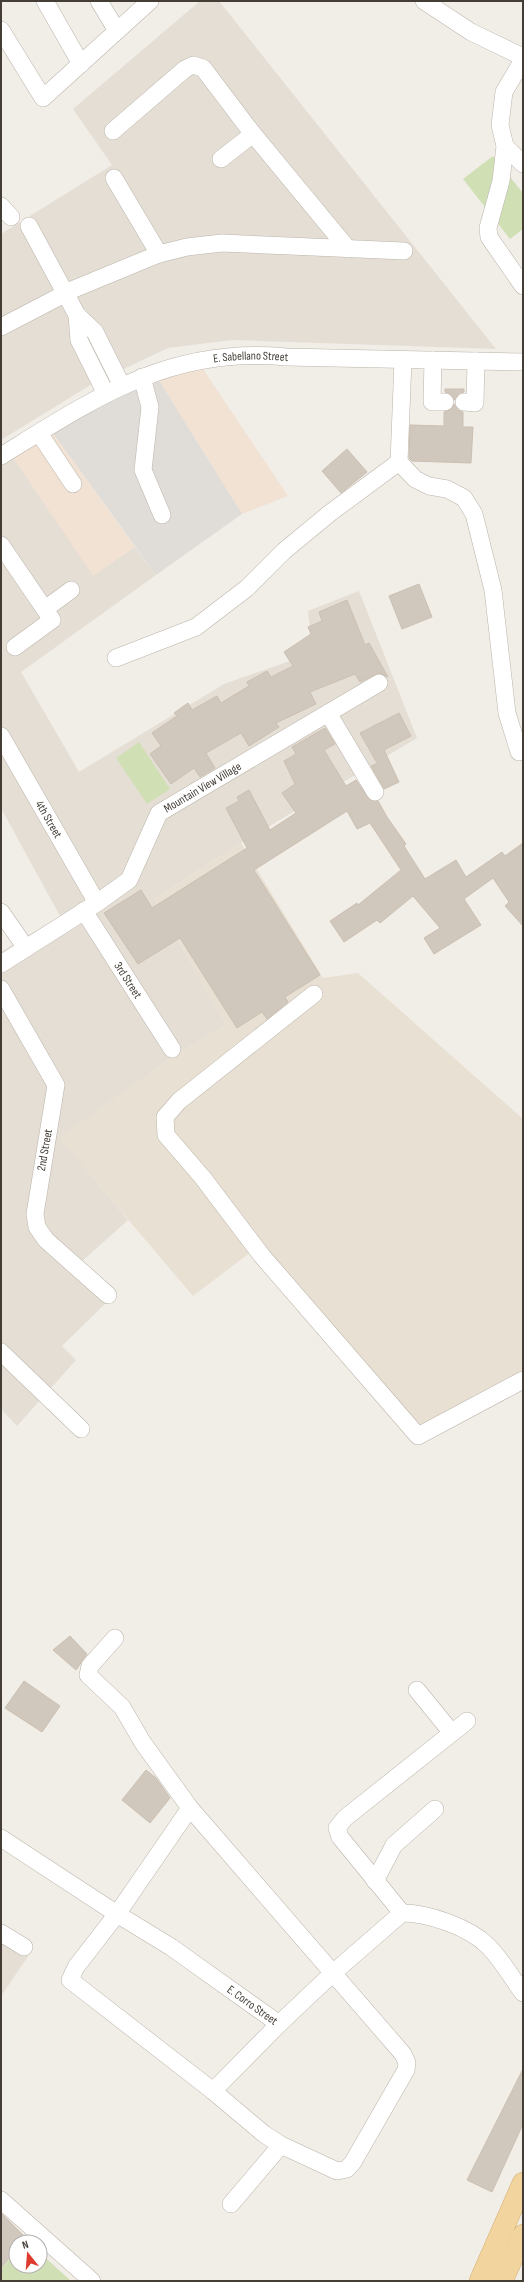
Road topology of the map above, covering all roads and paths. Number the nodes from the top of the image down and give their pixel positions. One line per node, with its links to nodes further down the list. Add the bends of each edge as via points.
1 (45, 1): 8 (street)
2 (99, 1): 6 (street)
3 (150, 1): 6 (street)
4 (424, 1): 7 (street, via 472,32)
5 (1, 30): 8 (street, via 43,98)
6 (117, 31): 8 (street)
7 (523, 59): 11 (street, via 504,92 500,125)
8 (81, 64)
9 (113, 131): 10 (street, via 185,69 194,65 203,68)
10 (253, 134): 12 (street); 16 (street)
11 (505, 146): 13 (street); 19 (street, via 501,181 488,228 489,237)
12 (221, 159)
13 (523, 164)
14 (114, 178): 18 (street)
15 (29, 226): 20 (street)
16 (348, 249): 17 (street); 18 (street, via 222,243 187,247)
17 (404, 251)
18 (159, 254): 20 (street)
19 (523, 286)
20 (65, 292): 21 (street); 22 (street)
21 (77, 315): 28 (street, via 95,332); 29 (street, via 79,340)
22 (1, 327)
23 (403, 360): 24 (street, E. Sabellano Street); 27 (street, E. Sabellano Street, via 286,363 258,355 212,358); 34 (street)
24 (433, 360): 25 (street, E. Sabellano Street); 30 (street, via 432,402)
25 (476, 361): 26 (street, E. Sabellano Street); 31 (street, via 475,403)
26 (523, 362)
27 (142, 377): 28 (street, E. Sabellano Street); 36 (street, via 150,407 143,470)
28 (122, 386): 29 (street, E. Sabellano Street)
29 (106, 394): 32 (street, E. Sabellano Street)
30 (445, 402)
31 (464, 402)
32 (39, 433): 33 (street, E. Sabellano Street); 35 (street)
33 (1, 456)
34 (399, 462): 41 (street, via 330,513 284,551 247,588 196,627); 45 (street, via 415,479 464,498 474,514 493,590 507,713)
35 (72, 484)
36 (162, 514)
37 (1, 545): 39 (street)
38 (71, 590): 39 (street)
39 (45, 609): 40 (street, via 52,620)
40 (15, 647)
41 (116, 658)
42 (379, 683): 43 (street, Mountain View Village)
43 (328, 713): 46 (street); 47 (street, Mountain View Village, via 159,814 129,880)
44 (1, 736): 47 (street, 4th Street)
45 (519, 752)
46 (375, 792)
47 (91, 907): 49 (street, Mountain View Village); 53 (street, 3rd Street)
48 (1, 912): 49 (street)
49 (26, 948): 50 (street, Mountain View Village)
50 (1, 964)
51 (1, 990): 54 (street, 2nd Street, via 56,1085 35,1214 37,1227 46,1240)
52 (314, 994): 56 (street, via 179,1101 165,1116 166,1135 204,1178 262,1256 418,1436)
53 (172, 1049)
54 (108, 1295)
55 (1, 1352): 57 (street)
56 (523, 1380)
57 (81, 1429)
58 (115, 1638): 62 (street, via 90,1666 88,1675 122,1707 143,1742)
59 (417, 1690): 61 (street)
60 (467, 1721): 61 (street)
61 (452, 1733): 65 (street, via 345,1818 338,1828 340,1837)
62 (190, 1808): 66 (street); 70 (street)
63 (435, 1809): 65 (street, via 394,1845)
64 (1, 1838): 66 (street, E. Corro Street)
65 (374, 1881): 67 (street)
66 (117, 1914): 72 (street, E. Corro Street, via 171,1946); 73 (street, via 76,1967 70,1980)
67 (402, 1914): 70 (street, E. Corro Street); 71 (street, via 417,1913 458,1926 487,1945)
68 (1, 1933): 69 (street)
69 (24, 1947)
70 (332, 1973): 72 (street, E. Corro Street); 74 (street, via 403,2054 407,2063 406,2070 347,2169 337,2171)
71 (523, 1993)
72 (279, 2024): 73 (street)
73 (212, 2091): 74 (street, via 264,2134)
74 (282, 2145): 77 (street)
75 (523, 2184): 80 (main road)
76 (1, 2200): 79 (street)
77 (231, 2204)
78 (523, 2235): 81 (main road)
79 (92, 2281)
80 (480, 2281)
81 (502, 2281)

